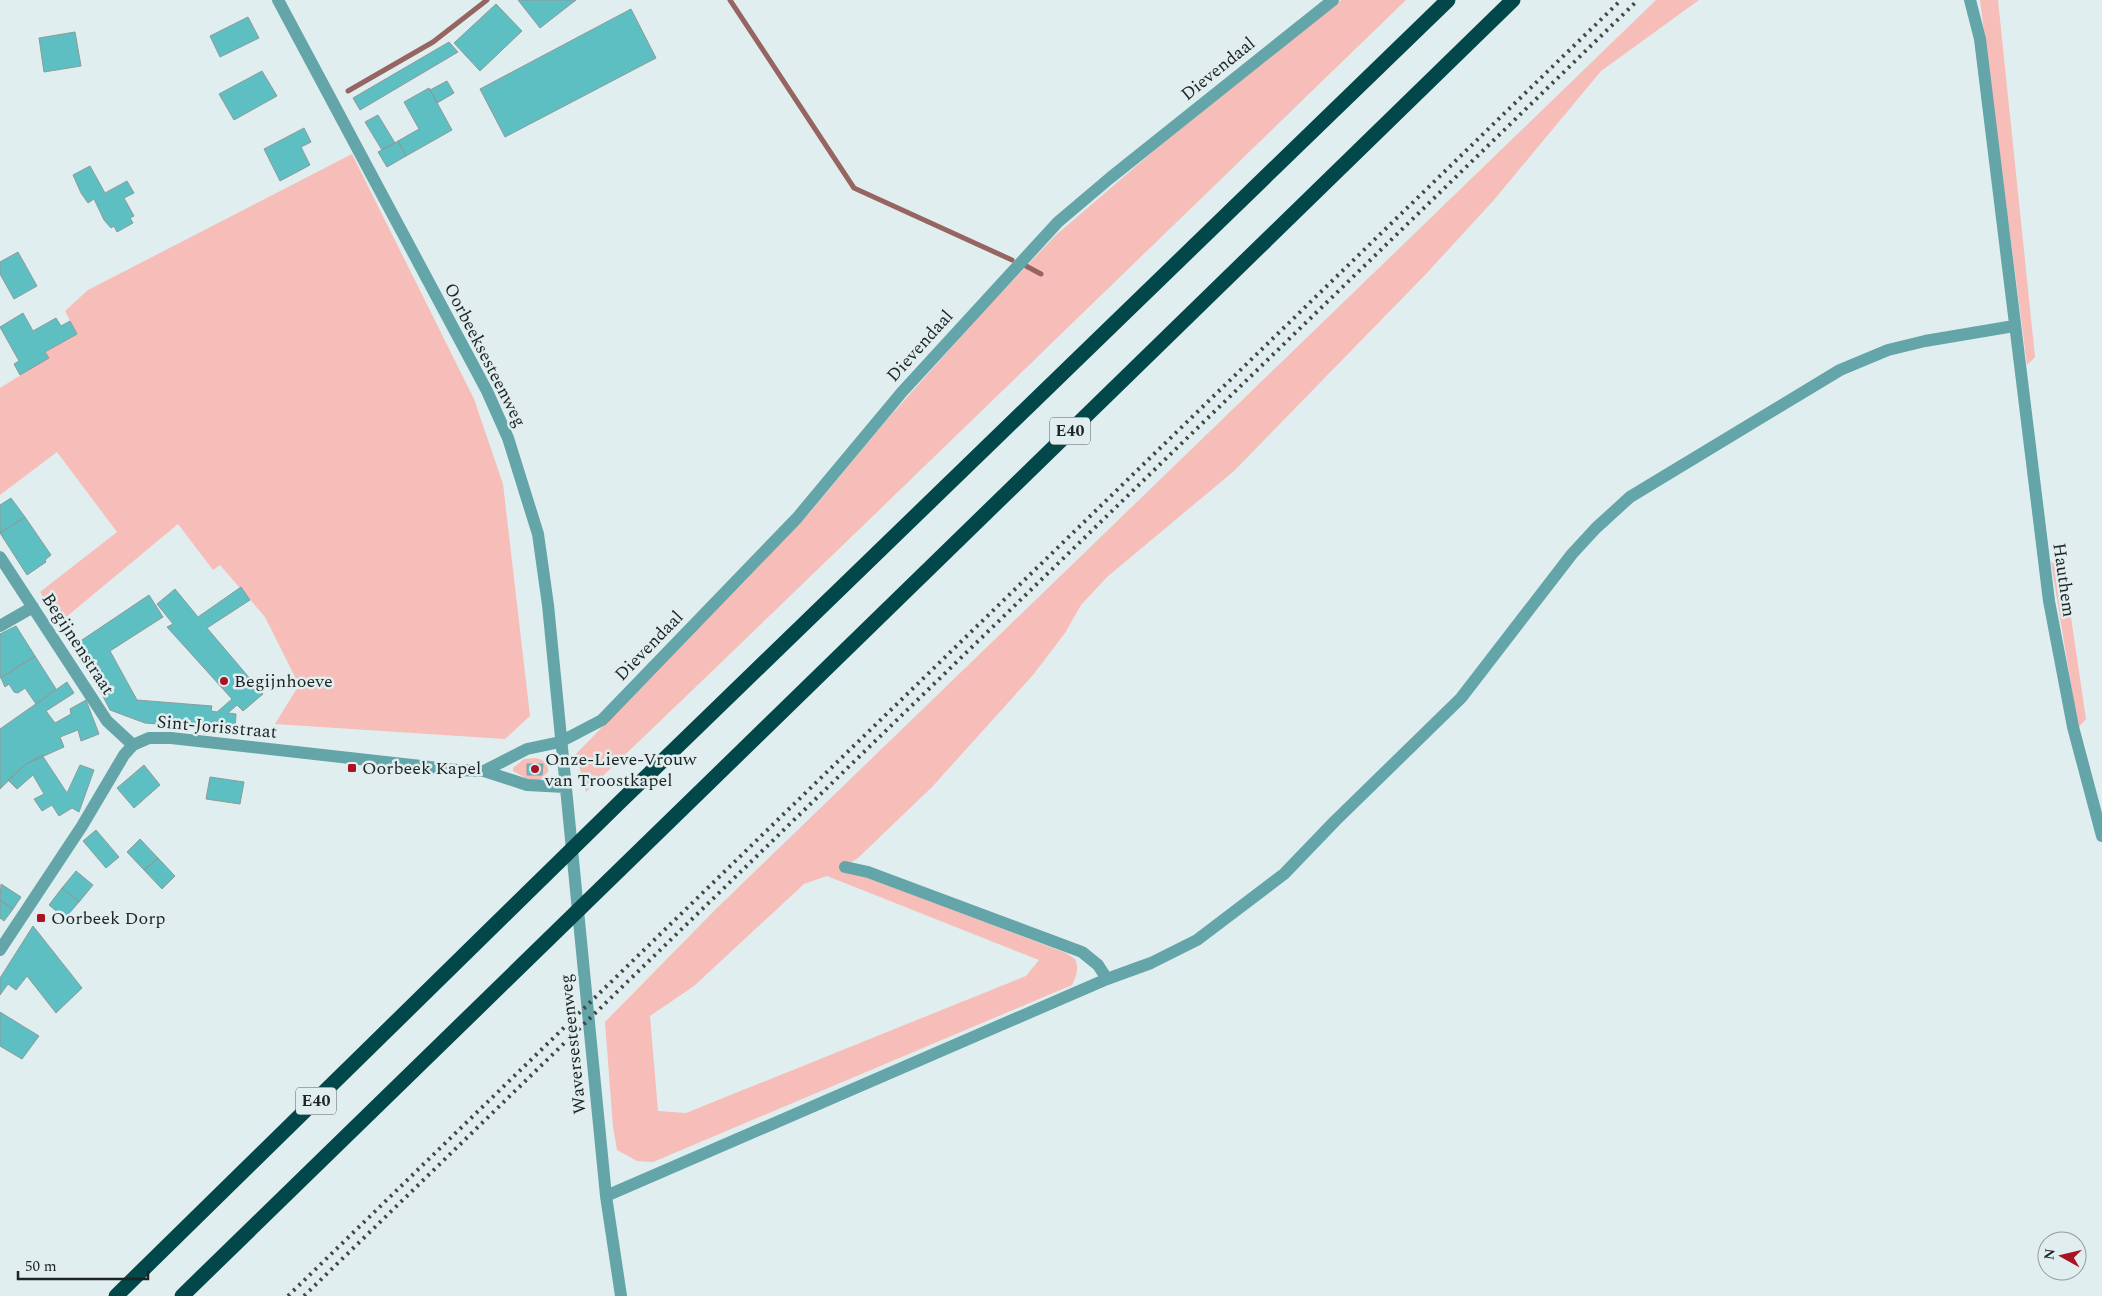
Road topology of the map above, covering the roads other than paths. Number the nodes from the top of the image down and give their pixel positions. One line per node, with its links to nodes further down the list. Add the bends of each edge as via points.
1 (278, 0): 10 (street, Oorbeeksesteenweg, via 487,391 508,438 538,534)
2 (1333, 0): 10 (street, Dievendaal, via 1058,222 902,392 784,531 602,720)
3 (1448, 0): 19 (highway, E40)
4 (1513, 0): 20 (highway, E40)
5 (1970, 0): 6 (street, Hauthem, via 1980,39)
6 (2014, 326): 14 (street, Hauthem, via 2043,564 2056,640 2073,728); 17 (street, via 1888,350 1840,370 1630,497 1572,554 1461,698 1284,874 1197,940 1151,963)
7 (0, 557): 8 (street, Begijnenstraat)
8 (33, 607): 9 (street); 11 (street, Begijnenstraat, via 107,721)
9 (0, 626)
10 (560, 742): 12 (street, Sint-Jorisstraat, via 527,749); 13 (street, Oorbeeksesteenweg)
11 (133, 745): 12 (street, Sint-Jorisstraat, via 149,738 172,738); 16 (street, Sint-Jorisstraat)
12 (484, 771): 13 (street, Sint-Jorisstraat, via 527,785)
13 (565, 787): 18 (street, Waversesteenweg)
14 (2102, 836)
15 (845, 867): 17 (street, via 868,872 1082,952 1098,965)
16 (0, 950)
17 (1107, 979): 18 (street)
18 (606, 1196): 21 (street, Waversesteenweg)
19 (116, 1296)
20 (182, 1296)
21 (621, 1296)

